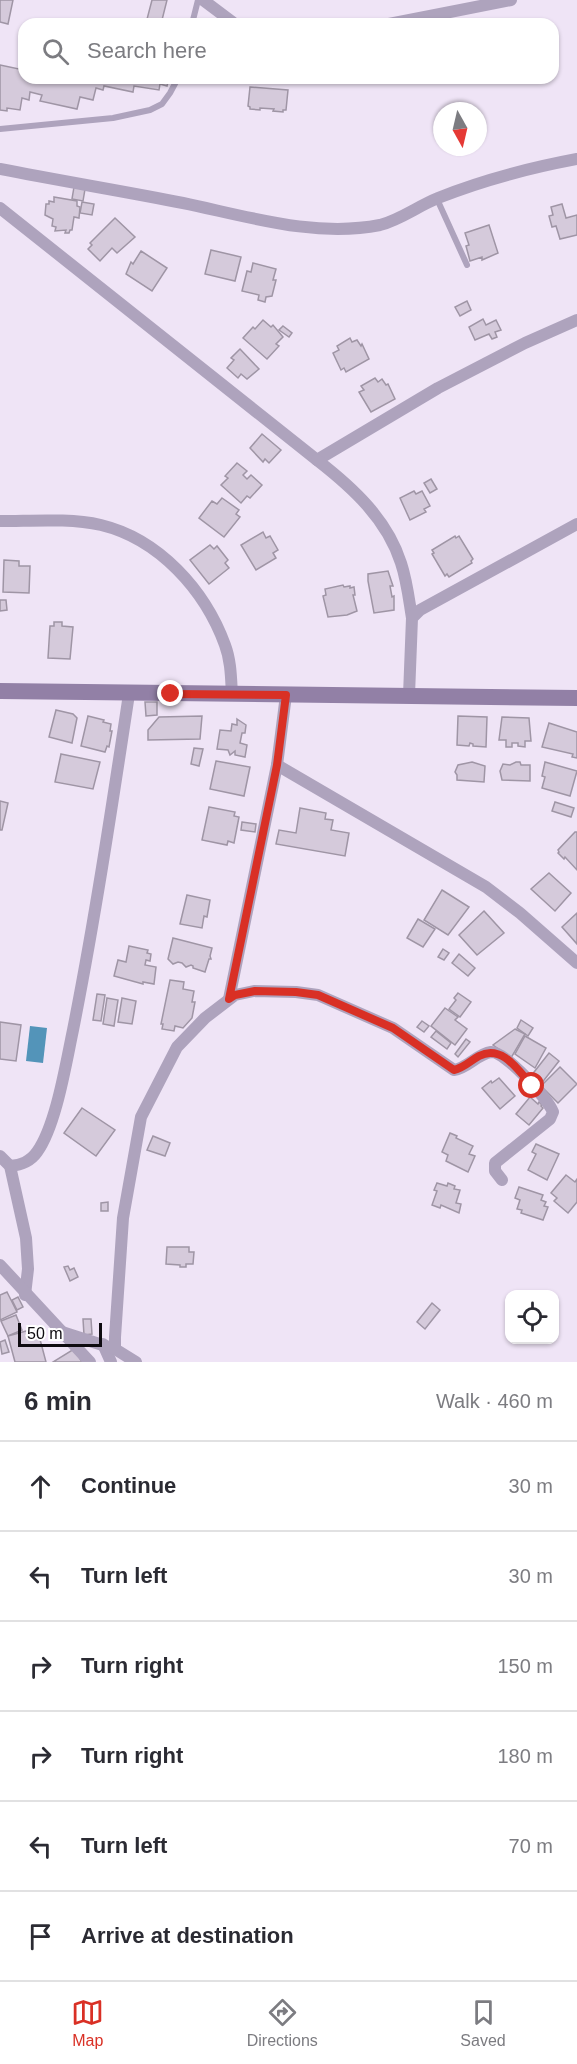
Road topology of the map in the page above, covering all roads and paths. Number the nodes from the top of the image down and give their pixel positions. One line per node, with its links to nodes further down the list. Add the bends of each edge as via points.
1 (198, 0): 4 (lane)
2 (203, 0): 5 (street)
3 (511, 0): 6 (street)
4 (194, 18)
5 (227, 18)
6 (420, 18)
7 (175, 84): 8 (lane, via 162,104 150,110 113,118)
8 (0, 129)
9 (577, 159): 11 (street, via 520,170)
10 (0, 169): 11 (street, via 303,227 381,225)
11 (437, 199): 13 (lane)
12 (0, 208): 15 (street)
13 (467, 265)
14 (577, 320): 15 (street, via 438,388)
15 (317, 460): 18 (street, via 371,509 388,532 401,563)
16 (0, 521): 21 (street, via 75,521 101,525 143,541 164,557 206,606 226,646)
17 (577, 524): 18 (street)
18 (412, 618): 23 (street)
19 (0, 691): 20 (street)
20 (129, 694): 21 (street); 29 (street, via 101,880 61,1088 38,1152 22,1164)
21 (232, 695): 22 (street)
22 (286, 695): 23 (street); 25 (street)
23 (409, 695): 24 (street)
24 (577, 698)
25 (277, 765): 26 (street, via 486,887); 27 (street)
26 (577, 963)
27 (229, 999): 30 (street, via 255,991 318,995 393,1028 454,1070 490,1052 502,1055 553,1112 541,1127 495,1163 495,1171); 35 (street, via 177,1047 141,1117 123,1218)
28 (0, 1156): 29 (street)
29 (10, 1167): 32 (street, via 26,1238)
30 (502, 1180)
31 (0, 1265): 32 (street)
32 (25, 1294): 33 (street)
33 (62, 1332): 34 (street); 36 (street)
34 (103, 1344): 35 (street); 37 (street)
35 (115, 1349): 38 (street)
36 (90, 1362)
37 (111, 1362)
38 (136, 1362)

